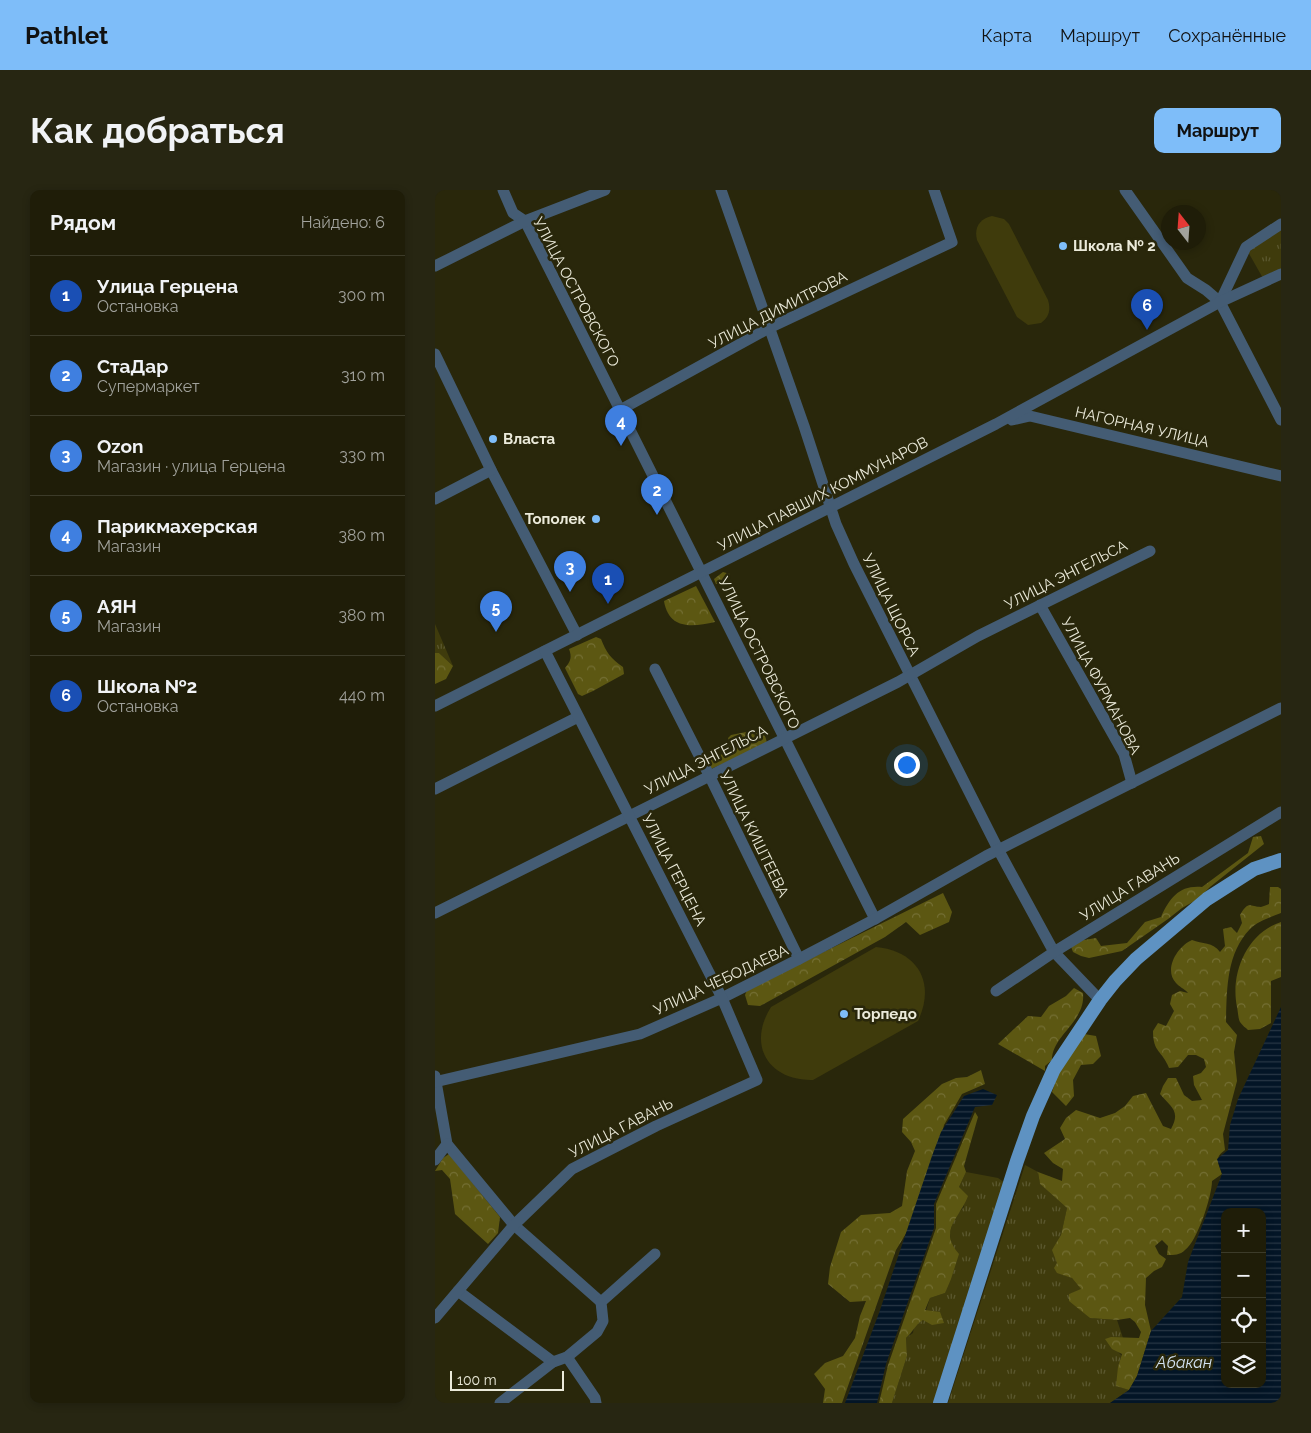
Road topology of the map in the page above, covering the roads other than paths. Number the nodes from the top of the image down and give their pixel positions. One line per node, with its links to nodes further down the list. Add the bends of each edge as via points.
1 (503, 190): 6 (street, УЛИЦА ОСТРОВСКОГО, via 513,213)
2 (605, 190): 6 (street)
3 (721, 190): 11 (street, УЛИЦА ЩОРСА)
4 (934, 190): 11 (street, УЛИЦА ДИМИТРОВА, via 952,242)
5 (1125, 190): 10 (street, via 1187,278)
6 (525, 221): 8 (street); 13 (street, УЛИЦА ОСТРОВСКОГО)
7 (1281, 224): 10 (street, via 1246,247)
8 (435, 266)
9 (1281, 274): 10 (street, УЛИЦА ПАВШИХ КОММУНАРОВ)
10 (1220, 302): 14 (street); 15 (street, УЛИЦА ПАВШИХ КОММУНАРОВ)
11 (769, 328): 13 (street, УЛИЦА ДИМИТРОВА); 19 (street, УЛИЦА ЩОРСА)
12 (435, 354): 16 (street)
13 (620, 410): 21 (street, УЛИЦА ОСТРОВСКОГО)
14 (1280, 418)
15 (996, 424): 17 (street, НАГОРНАЯ УЛИЦА, via 1030,416); 19 (street, УЛИЦА ПАВШИХ КОММУНАРОВ)
16 (491, 470): 18 (street); 23 (street)
17 (1281, 476)
18 (435, 499)
19 (831, 508): 21 (street, УЛИЦА ПАВШИХ КОММУНАРОВ); 26 (street, УЛИЦА ЩОРСА, via 854,564)
20 (1150, 551): 22 (street, УЛИЦА ЭНГЕЛЬСА)
21 (702, 572): 23 (street, УЛИЦА ПАВШИХ КОММУНАРОВ); 30 (street, УЛИЦА ОСТРОВСКОГО)
22 (1040, 605): 26 (street, УЛИЦА ЭНГЕЛЬСА); 32 (street, УЛИЦА ФУРМАНОВА, via 1123,754)
23 (577, 635): 24 (street, УЛИЦА ПАВШИХ КОММУНАРОВ)
24 (545, 651): 27 (street, УЛИЦА ПАВШИХ КОММУНАРОВ); 29 (street, УЛИЦА ГЕРЦЕНА)
25 (655, 669): 31 (street, УЛИЦА КИШТЕЕВА)
26 (909, 676): 30 (street, УЛИЦА ЭНГЕЛЬСА); 36 (street, УЛИЦА ЩОРСА)
27 (435, 706)
28 (1281, 708): 32 (street, УЛИЦА ЧЕБОДАЕВА)
29 (578, 717): 33 (street); 35 (street, УЛИЦА ГЕРЦЕНА)
30 (784, 738): 31 (street, УЛИЦА ЭНГЕЛЬСА); 39 (street, УЛИЦА ОСТРОВСКОГО)
31 (710, 777): 35 (street, УЛИЦА ЭНГЕЛЬСА); 41 (street, УЛИЦА КИШТЕЕВА)
32 (1132, 783): 36 (street, УЛИЦА ЧЕБОДАЕВА)
33 (435, 790)
34 (1281, 812): 40 (street, УЛИЦА ГАВАНЬ)
35 (630, 815): 38 (street, УЛИЦА ЭНГЕЛЬСА); 43 (street, УЛИЦА ГЕРЦЕНА)
36 (999, 851): 39 (street, УЛИЦА ЧЕБОДАЕВА); 40 (street, УЛИЦА ЩОРСА)
37 (1281, 860): 44 (main road, via 1236,879 1207,899 1136,958)
38 (435, 913)
39 (875, 919): 41 (street, УЛИЦА ЧЕБОДАЕВА)
40 (1054, 952): 42 (street, УЛИЦА ГАВАНЬ); 44 (street, УЛИЦА ЩОРСА)
41 (799, 959): 43 (street, УЛИЦА ЧЕБОДАЕВА)
42 (996, 991)
43 (722, 998): 45 (street, УЛИЦА ЧЕБОДАЕВА, via 640,1034); 46 (street, УЛИЦА ГЕРЦЕНА)
44 (1101, 1000): 58 (main road, via 1055,1069 1033,1116)
45 (435, 1080): 47 (street)
46 (757, 1080): 49 (street, УЛИЦА ГАВАНЬ, via 572,1169)
47 (447, 1144): 48 (street); 49 (street)
48 (435, 1160)
49 (514, 1225): 51 (street, УЛИЦА ГАВАНЬ); 52 (street)
50 (655, 1254): 52 (street)
51 (458, 1291): 53 (street, УЛИЦА ГАВАНЬ); 55 (street)
52 (601, 1302): 54 (street, via 603,1321 597,1332)
53 (435, 1318)
54 (567, 1357): 55 (street); 57 (street)
55 (553, 1362): 56 (street)
56 (500, 1403)
57 (596, 1403)
58 (940, 1403)

